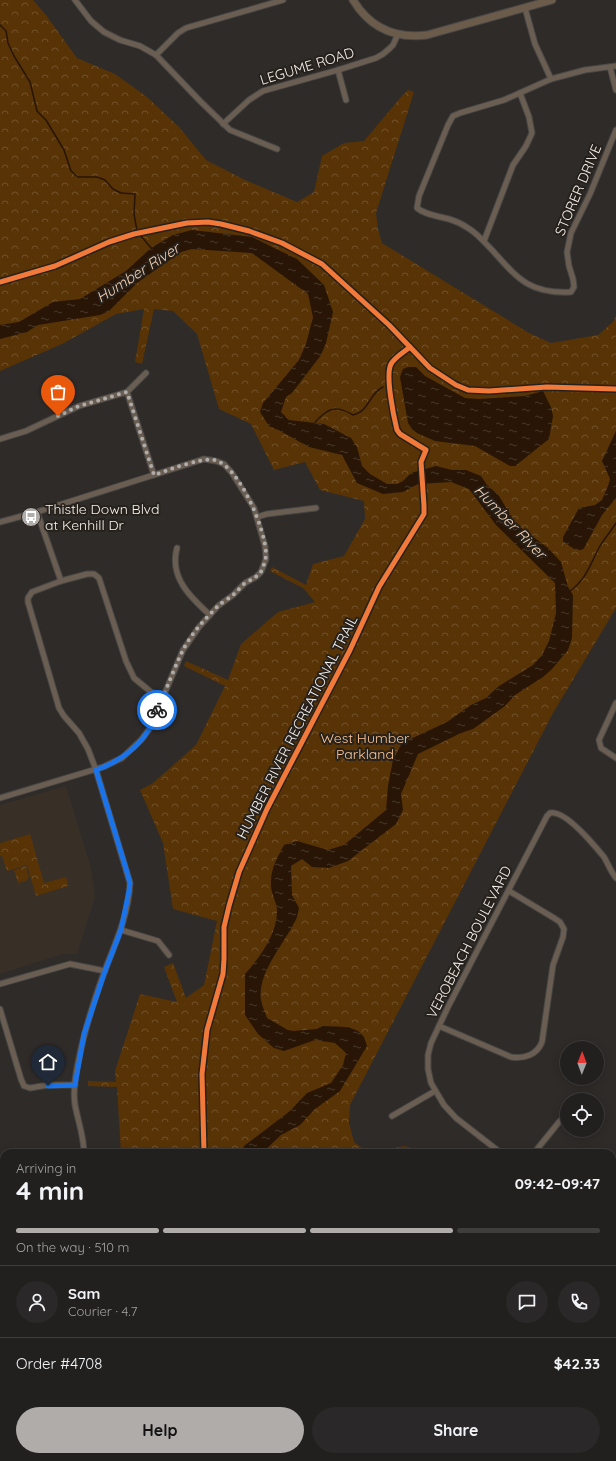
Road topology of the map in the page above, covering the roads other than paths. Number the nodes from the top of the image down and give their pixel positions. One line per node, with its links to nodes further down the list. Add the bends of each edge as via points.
1 (75, 0): 7 (street, via 91,21 104,32)
2 (283, 0): 7 (street, via 186,28)
3 (353, 0): 6 (street, via 370,21)
4 (552, 0): 5 (street)
5 (525, 8): 6 (street, via 427,35); 11 (street, via 535,44)
6 (398, 34): 10 (street, LEGUME ROAD, via 383,54)
7 (156, 55): 15 (street)
8 (616, 66): 9 (street)
9 (610, 67): 11 (street, via 585,70); 12 (street)
10 (338, 70): 14 (street); 15 (street, LEGUME ROAD, via 263,91)
11 (551, 79): 13 (street)
12 (616, 90)
13 (520, 93): 18 (street, via 532,133 513,165); 18 (street, STORER DRIVE, via 453,116 419,196 417,208 424,213 470,228)
14 (346, 100)
15 (223, 124): 17 (street, via 230,130)
16 (616, 130): 18 (street, STORER DRIVE, via 569,240 567,252 573,279 572,290 545,291 526,284)
17 (277, 149)
18 (484, 241)
19 (146, 373): 20 (street)
20 (127, 392): 21 (street, via 79,406 26,431); 22 (street)
21 (0, 439)
22 (154, 475): 24 (street); 25 (street, via 204,459 224,464 238,480)
23 (316, 508): 25 (street)
24 (37, 512): 26 (street); 28 (street)
25 (257, 517): 29 (street, via 266,554 261,572)
26 (0, 522)
27 (177, 548): 29 (street, via 174,559 180,581 191,597)
28 (61, 581): 30 (street, via 87,574 94,574 100,578 126,661 134,678 151,692); 33 (street, via 32,592 28,602 59,708 84,741)
29 (210, 615): 30 (street, via 183,650)
30 (164, 696): 33 (street, via 150,728 141,740 122,758)
31 (616, 703): 32 (street, via 599,740 601,748)
32 (616, 758)
33 (96, 770): 34 (street); 37 (street, via 130,883)
34 (0, 798)
35 (616, 878): 36 (street, VEROBEACH BOULEVARD, via 585,835 554,812 547,816)
36 (509, 891): 42 (street, VEROBEACH BOULEVARD); 42 (street, via 560,922 564,929 553,965 540,1047 531,1055 511,1057)
37 (121, 930): 38 (street, via 158,942); 39 (street)
38 (169, 955)
39 (105, 971): 40 (street, via 70,964); 43 (street, via 84,1034)
40 (0, 984)
41 (0, 1008): 43 (street, via 24,1086 30,1088)
42 (439, 1026): 44 (street, VEROBEACH BOULEVARD, via 428,1054 428,1069)
43 (75, 1085): 47 (street, via 75,1105)
44 (435, 1091): 45 (street); 48 (street, VEROBEACH BOULEVARD, via 456,1118)
45 (392, 1116)
46 (560, 1121): 49 (street)
47 (84, 1149)
48 (497, 1149)
49 (537, 1149)

